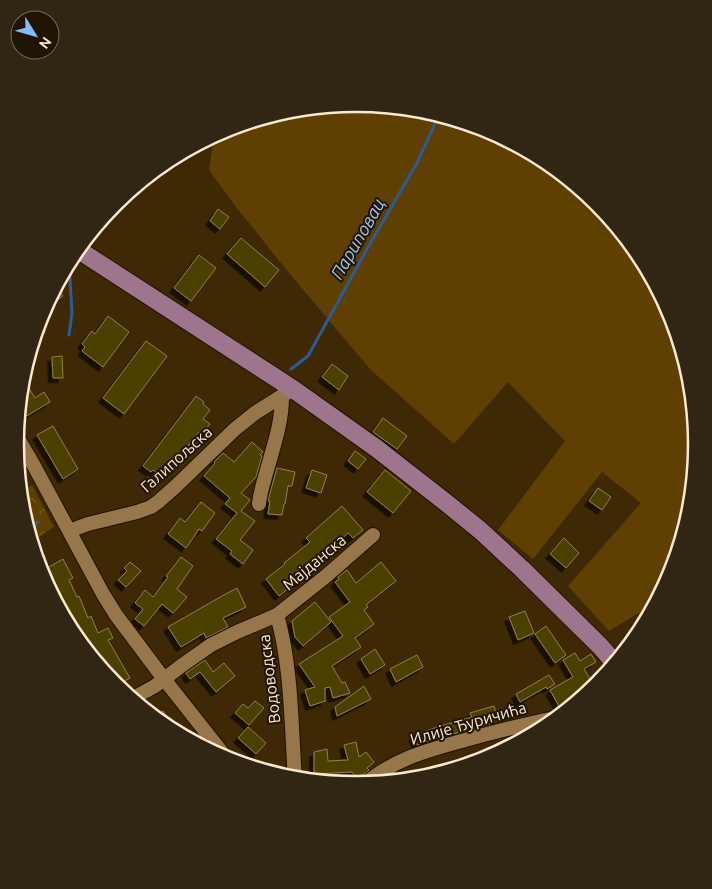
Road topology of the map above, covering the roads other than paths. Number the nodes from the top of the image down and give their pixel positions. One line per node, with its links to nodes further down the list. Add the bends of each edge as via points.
1 (84, 254): 2 (main road)
2 (288, 393): 4 (street); 5 (street, Галипољска, via 235,429 151,507); 8 (main road, via 383,454 481,531)
3 (24, 449): 5 (street)
4 (259, 504)
5 (69, 531): 9 (street, via 112,608)
6 (374, 535): 7 (street, Мајданска)
7 (277, 615): 9 (street, Водоводска, via 211,645); 13 (street, Водоводска, via 289,681)
8 (610, 659)
9 (164, 678): 10 (street, Водоводска); 12 (street)
10 (138, 695)
11 (541, 721): 14 (street, Илије Ђуричића, via 433,749 392,765)
12 (217, 746)
13 (294, 771)
14 (378, 776)

